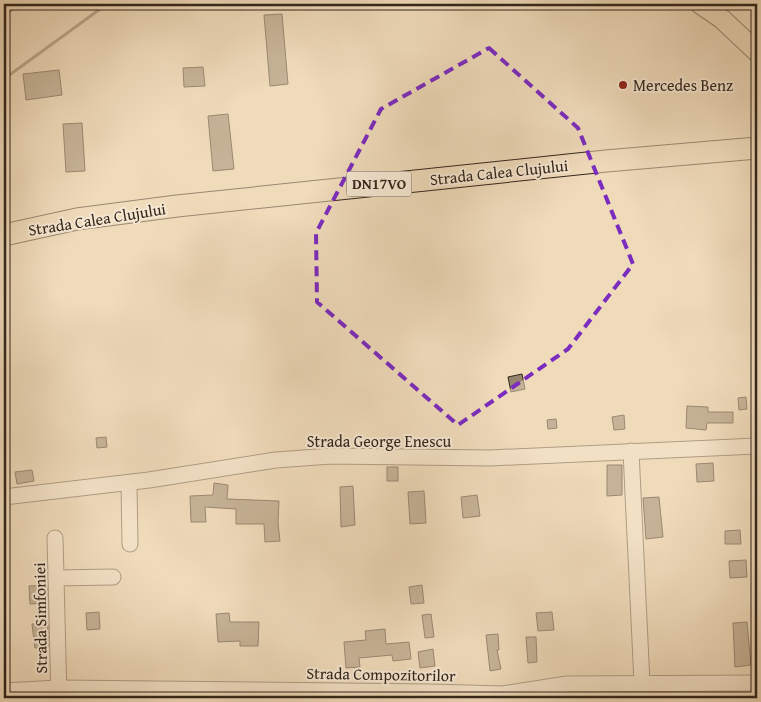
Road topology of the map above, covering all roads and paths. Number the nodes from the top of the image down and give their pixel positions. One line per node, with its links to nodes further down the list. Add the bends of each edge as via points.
1 (700, 4): 2 (main road)
2 (754, 43)
3 (757, 148): 4 (highway, Strada Calea Clujului / DN17VO, via 177,206 77,219)
4 (4, 235)
5 (757, 446): 6 (street, Strada George Enescu)
6 (631, 452): 7 (street, Strada George Enescu, via 490,458 331,456 276,460); 13 (street)
7 (129, 483): 8 (street, Strada George Enescu); 10 (street)
8 (4, 497)
9 (55, 538): 12 (street, Strada Simfoniei)
10 (130, 544)
11 (113, 577): 12 (street)
12 (56, 578): 17 (street, Strada Simfoniei)
13 (642, 683): 16 (street, Strada Compozitorilor); 17 (street, Strada Compozitorilor, via 567,684 502,694)
14 (757, 683): 16 (street, Strada Compozitorilor)
15 (4, 691): 17 (street, Strada Compozitorilor)
16 (683, 691)
17 (59, 693)

